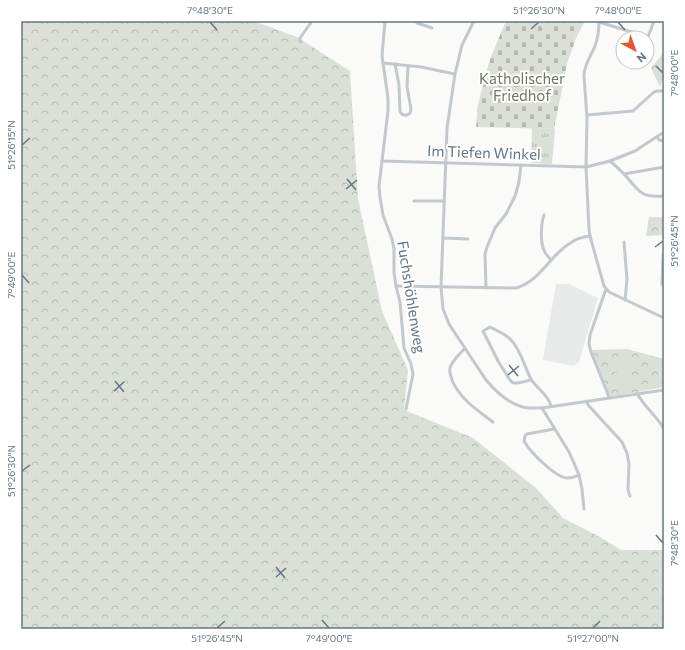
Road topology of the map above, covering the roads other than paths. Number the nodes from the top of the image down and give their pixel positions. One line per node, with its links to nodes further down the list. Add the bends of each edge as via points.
1 (312, 21): 9 (street)
2 (385, 21): 10 (street, Fuchshöhlenweg)
3 (474, 21): 13 (street, via 462,45)
4 (654, 21): 5 (street, via 648,38)
5 (599, 22): 15 (street, via 597,40 584,72)
6 (417, 23): 7 (street)
7 (425, 23): 8 (street)
8 (432, 28)
9 (300, 42)
10 (383, 63): 11 (street); 19 (street, Fuchshöhlenweg, via 388,111)
11 (395, 64): 12 (street); 12 (street, via 400,112 403,115 410,113 411,109 406,87)
12 (408, 66): 13 (street)
13 (455, 74): 21 (street)
14 (664, 90): 15 (street, via 654,92 633,111)
15 (587, 115): 23 (street)
16 (664, 132): 17 (street, Im Tiefen Winkel)
17 (656, 137): 18 (street); 20 (street, Im Tiefen Winkel, via 635,151)
18 (664, 141)
19 (382, 161): 21 (street, Im Tiefen Winkel); 36 (street, Fuchshöhlenweg, via 380,197 394,249)
20 (610, 161): 23 (street, Im Tiefen Winkel); 25 (street)
21 (445, 163): 22 (street, Im Tiefen Winkel); 28 (street)
22 (522, 166): 23 (street, Im Tiefen Winkel); 38 (street, via 515,196 506,214 494,228 487,247)
23 (586, 167): 30 (street)
24 (664, 167): 25 (street)
25 (624, 174): 26 (street, via 642,194)
26 (664, 196)
27 (414, 201): 28 (street)
28 (444, 201): 31 (street)
29 (544, 215): 35 (street, via 542,242)
30 (590, 236): 35 (street, via 572,241); 40 (street)
31 (443, 238): 32 (street); 37 (street)
32 (468, 239)
33 (624, 242): 41 (street, via 627,279)
34 (664, 254): 39 (street)
35 (551, 260): 38 (street, via 538,275 524,285 516,288)
36 (396, 286): 37 (street); 51 (street, Fuchshöhlenweg, via 404,348 414,374)
37 (441, 287): 38 (street); 43 (street, via 445,316)
38 (486, 288)
39 (664, 288)
40 (606, 289): 41 (street); 47 (street, via 589,344)
41 (625, 300): 42 (street)
42 (664, 318)
43 (465, 348): 50 (street, via 486,380 502,396 528,408); 52 (street, via 451,365 450,375 465,400)
44 (531, 380): 44 (street, via 515,384 511,382 483,331 490,327 511,339); 49 (street)
45 (664, 390): 46 (street)
46 (637, 394): 47 (street); 53 (street)
47 (609, 397): 48 (street)
48 (586, 401): 49 (street); 56 (street, via 622,442 629,464)
49 (551, 406): 50 (street)
50 (542, 408): 54 (street)
51 (406, 409)
52 (493, 422)
53 (664, 429)
54 (554, 430): 55 (street, via 572,458); 55 (street, via 527,434 524,441 542,462 560,476 567,478)
55 (579, 475): 57 (street)
56 (630, 496)
57 (584, 509)

